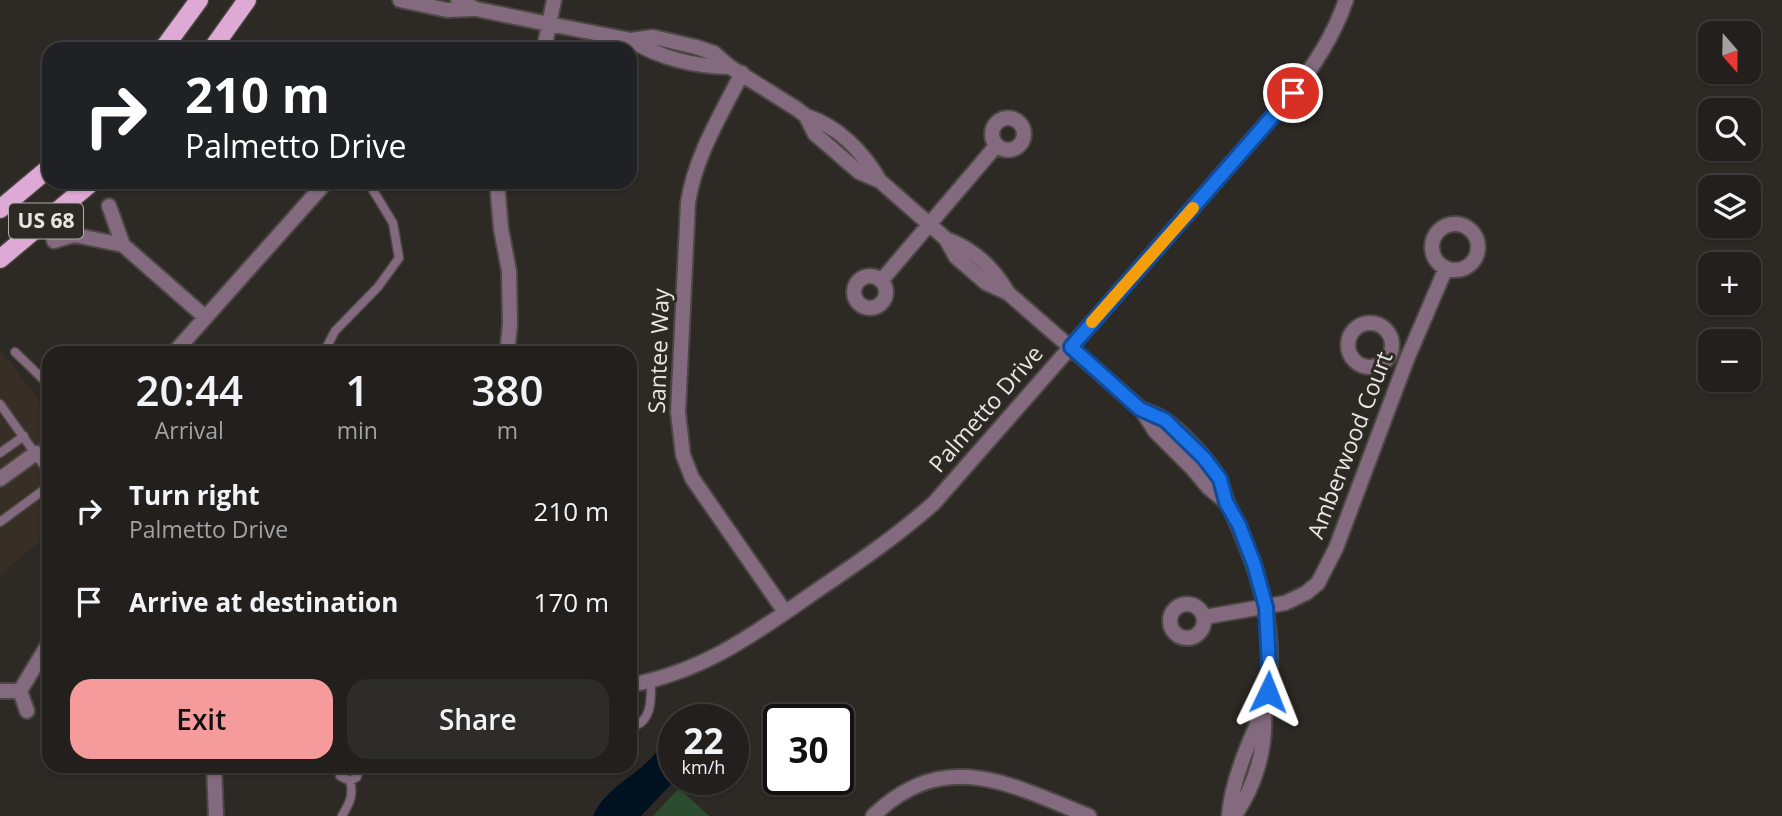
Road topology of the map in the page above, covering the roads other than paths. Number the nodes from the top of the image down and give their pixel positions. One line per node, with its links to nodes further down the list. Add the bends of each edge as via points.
1 (199, 0): 9 (main road)
2 (247, 0): 10 (main road)
3 (400, 0): 7 (street, via 447,10)
4 (458, 0): 7 (street)
5 (554, 0): 8 (street)
6 (1346, 0): 33 (street, Palmetto Drive, via 1322,52 1293,93)
7 (476, 9): 8 (street)
8 (549, 24): 11 (street); 12 (street)
9 (168, 42)
10 (217, 42)
11 (545, 42)
12 (634, 42)
13 (637, 44): 14 (street, via 650,52)
14 (736, 70): 23 (street, via 806,116 816,134 859,172 880,181); 47 (street, Santee Way, via 691,180 679,438 692,478)
15 (996, 146): 23 (street)
16 (42, 174): 22 (main road, US 68)
17 (84, 189): 26 (main road, US 68)
18 (320, 189): 29 (street)
19 (372, 189): 31 (lane, via 393,223 399,258)
20 (497, 189): 32 (street, via 509,271)
21 (109, 206): 25 (street)
22 (0, 209)
23 (929, 224): 28 (street); 33 (street, via 946,239 956,257 986,283 1008,292)
24 (54, 241): 25 (street, via 74,235)
25 (123, 245): 29 (street)
26 (0, 259)
27 (1446, 268): 36 (street, Amberwood Court)
28 (881, 281)
29 (205, 317): 30 (street)
30 (180, 346)
31 (327, 346)
32 (508, 346)
33 (1071, 347): 46 (street, via 1140,409 1155,431 1226,502 1254,564); 47 (street, Palmetto Drive, via 926,510 894,538)
34 (15, 352): 37 (lane)
35 (1391, 354): 36 (street)
36 (1407, 359): 46 (street, Amberwood Court, via 1328,566 1306,593)
37 (42, 378)
38 (0, 404): 39 (lane)
39 (24, 436): 40 (lane); 42 (lane)
40 (42, 445)
41 (42, 449): 43 (street)
42 (0, 453)
43 (0, 479)
44 (42, 491): 45 (lane)
45 (0, 522)
46 (1266, 607): 48 (street, Amberwood Court); 64 (street, via 1269,667 1264,712 1230,800)
47 (785, 612): 50 (street, Palmetto Drive, via 727,651)
48 (1205, 617)
49 (42, 655): 53 (street)
50 (650, 680): 51 (street, Palmetto Drive); 55 (lane, via 649,713)
51 (637, 683)
52 (1, 691): 53 (street)
53 (20, 691): 54 (street)
54 (27, 711)
55 (637, 726)
56 (214, 773): 60 (street)
57 (340, 773): 59 (lane)
58 (358, 773): 59 (lane)
59 (350, 781): 61 (lane, via 353,791)
60 (216, 816)
61 (342, 816)
62 (873, 816): 63 (street, via 908,790 959,777 1001,781)
63 (1089, 816)
64 (1231, 816)

